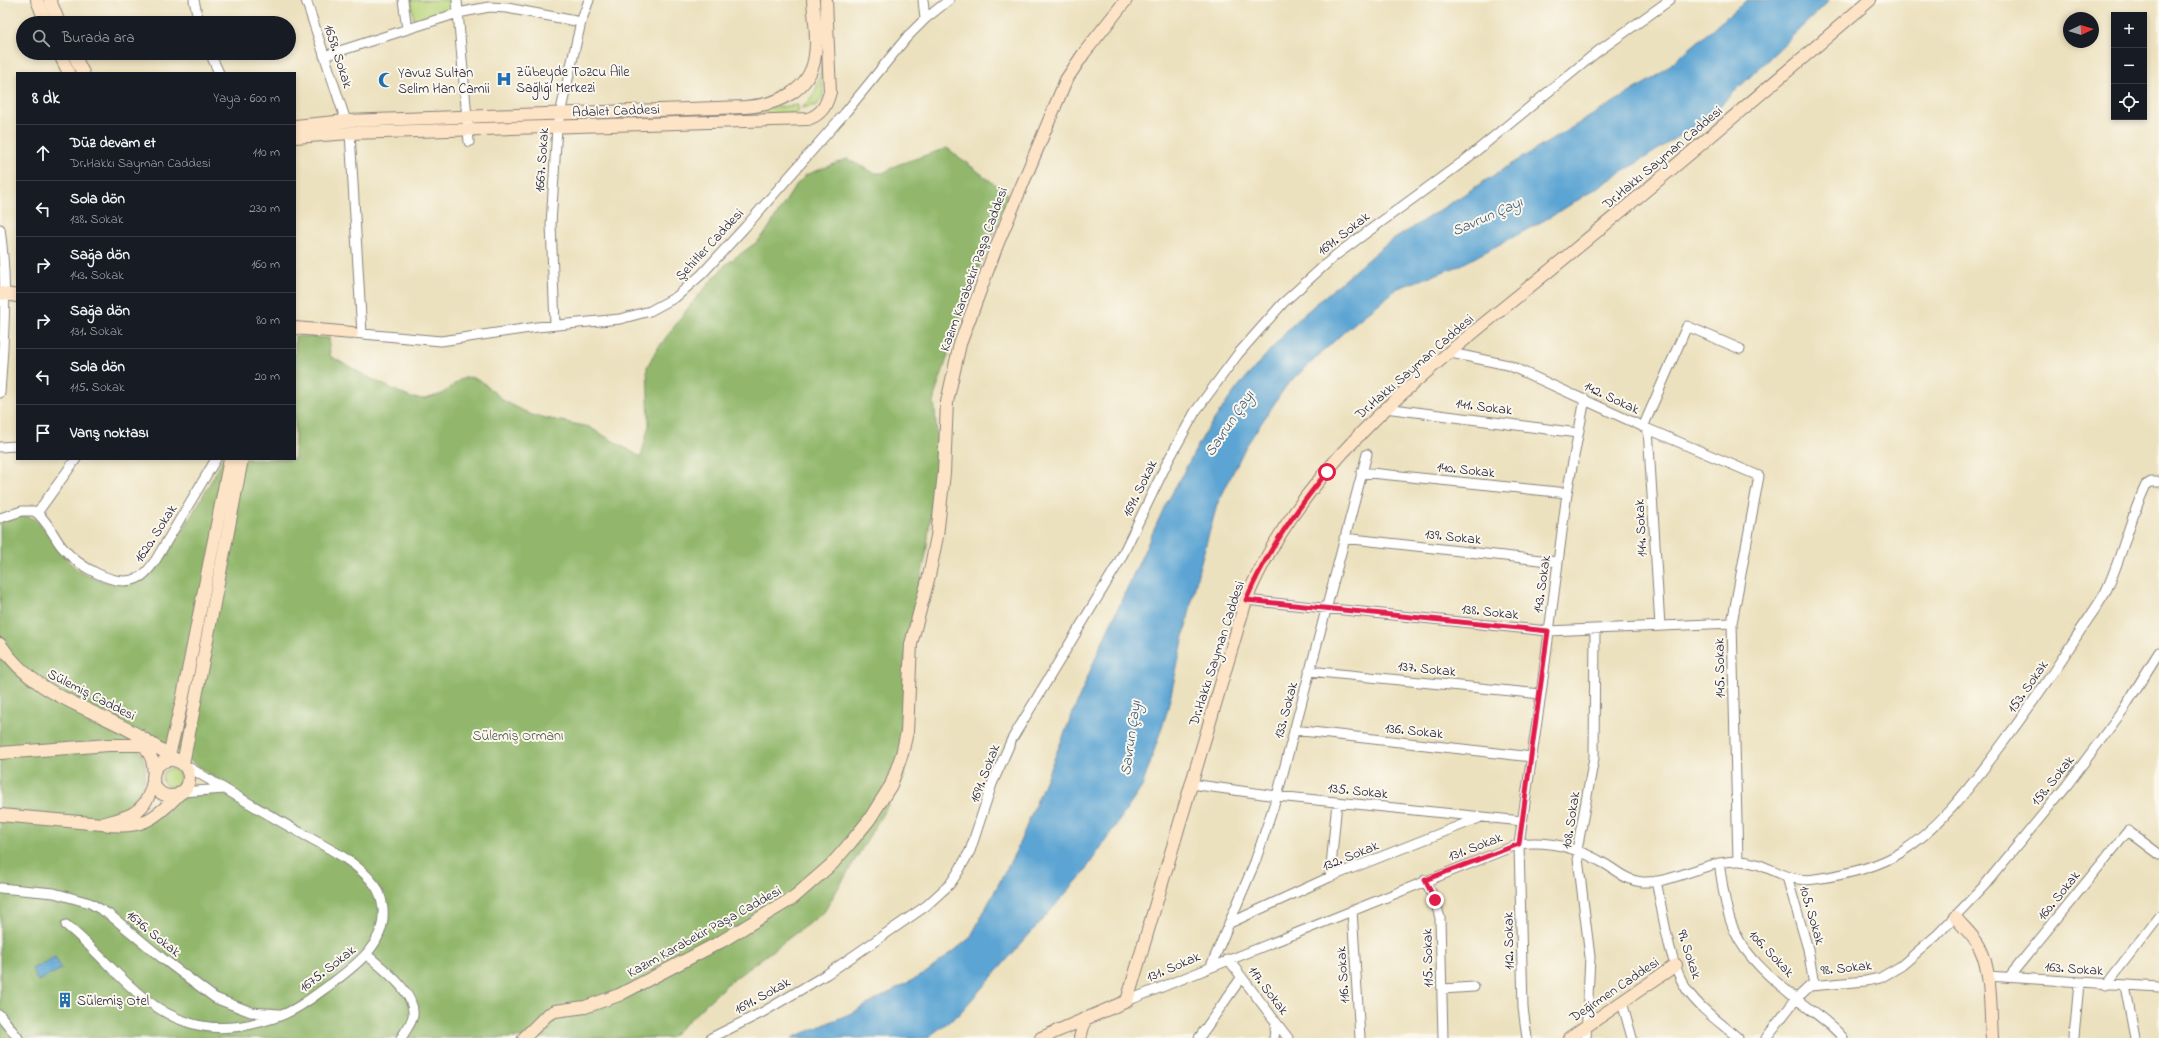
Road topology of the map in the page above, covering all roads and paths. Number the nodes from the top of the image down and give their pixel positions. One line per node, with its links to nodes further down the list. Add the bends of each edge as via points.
1 (37, 0): 16 (street)
2 (50, 0): 17 (street)
3 (194, 0): 18 (street)
4 (306, 0): 22 (street, 1658. Sokak)
5 (403, 0): 21 (street)
6 (457, 0): 15 (street)
7 (589, 0): 20 (street, 1667. Sokak)
8 (813, 0): 29 (street, via 816,47 812,67 792,94 777,102 745,107)
9 (826, 0): 33 (street, Adalet Caddesi, via 830,92 822,112 815,117 800,121)
10 (923, 0): 19 (street)
11 (949, 0): 19 (street, Şehitler Caddesi)
12 (1126, 0): 131 (street, Kazım Karabekir Paşa Caddesi, via 1066,80 1005,224 960,344 946,402 944,473 937,536 910,652 907,732 898,768 885,796 832,864 777,909 619,995 585,1007 555,1011 547,1015)
13 (1670, 0): 132 (street, 1691. Sokak, via 1597,52 1470,156 1336,255 1283,303 1213,385 1182,435 1119,562 1012,740 994,779 970,851 950,884 926,906 827,974 763,1012)
14 (1870, 0): 44 (street, Dr.Hakkı Sayman Caddesi)
15 (458, 13): 20 (street, via 489,7 507,8); 21 (street); 30 (street)
16 (43, 16)
17 (56, 16)
18 (197, 16)
19 (925, 19): 40 (street, Şehitler Caddesi, via 891,55 845,113 746,226 689,287 676,297 634,316)
20 (581, 22): 29 (street, 1667. Sokak)
21 (407, 29): 22 (street)
22 (324, 56): 31 (street, 1658. Sokak)
23 (62, 60): 26 (street)
24 (76, 60): 27 (street)
25 (213, 60): 28 (street)
26 (68, 72)
27 (82, 72)
28 (219, 72)
29 (559, 114): 30 (street); 33 (street, 1667. Sokak)
30 (467, 117): 31 (street); 34 (street)
31 (346, 121): 32 (street)
32 (296, 126)
33 (557, 127): 34 (street, Adalet Caddesi); 40 (street, 1667. Sokak, via 551,224)
34 (468, 130): 35 (street, Adalet Caddesi); 37 (street)
35 (350, 133): 36 (street, Adalet Caddesi); 42 (street)
36 (296, 137)
37 (469, 142)
38 (0, 229): 39 (street)
39 (8, 294): 45 (street)
40 (555, 325): 42 (street, Şehitler Caddesi, via 441,341)
41 (296, 328): 42 (street)
42 (357, 333)
43 (1740, 349): 48 (street, 144. Sokak, via 1687,326)
44 (1451, 353): 46 (street, 142. Sokak, via 1508,365); 47 (street, Dr.Hakkı Sayman Caddesi)
45 (0, 393)
46 (1584, 399): 48 (street, 142. Sokak); 49 (street, 143. Sokak)
47 (1385, 408): 49 (street, 141. Sokak); 65 (street, Dr.Hakkı Sayman Caddesi, via 1355,438 1303,502 1266,556)
48 (1646, 428): 58 (street, 142. Sokak); 68 (street, 144. Sokak)
49 (1578, 433): 60 (street, 143. Sokak)
50 (16, 446): 51 (street)
51 (0, 447)
52 (1367, 454): 57 (street, 133. Sokak)
53 (75, 460): 61 (street)
54 (215, 460): 61 (street, 1620. Sokak, via 155,561 143,575 132,580 119,581 82,566 62,547)
55 (230, 460): 78 (street)
56 (242, 460): 80 (street)
57 (1361, 472): 60 (street, 140. Sokak); 63 (street, 133. Sokak)
58 (1759, 476): 67 (street, 145. Sokak)
59 (2159, 482): 96 (street, 153. Sokak, via 2146,485 2100,601 2040,694 1980,773 1942,818 1916,841 1888,860)
60 (1567, 493): 64 (street, 143. Sokak)
61 (37, 513): 62 (street, via 22,511)
62 (0, 518)
63 (1344, 538): 64 (street, 139. Sokak); 66 (street, 133. Sokak)
64 (1558, 562): 70 (street, 143. Sokak)
65 (1246, 600): 66 (street, 138. Sokak); 82 (street, Dr.Hakkı Sayman Caddesi)
66 (1326, 608): 70 (street, 138. Sokak); 73 (street, 133. Sokak)
67 (1732, 623): 68 (street, 138. Sokak); 94 (street, 145. Sokak)
68 (1660, 626): 69 (street, 138. Sokak)
69 (1595, 629): 70 (street, 138. Sokak); 92 (street, 108. Sokak, via 1594,758)
70 (1548, 631): 74 (street, 143. Sokak)
71 (0, 644): 76 (street, Sülemiş Caddesi, via 13,662 34,682)
72 (2159, 652): 104 (street, 158. Sokak, via 2123,710 2067,785 1984,886)
73 (1309, 671): 74 (street, 137. Sokak); 75 (street, 133. Sokak)
74 (1541, 694): 79 (street, 143. Sokak)
75 (1294, 730): 79 (street, 136. Sokak); 85 (street, 133. Sokak)
76 (141, 740): 77 (street, via 109,745); 78 (street, Sülemiş Caddesi); 81 (street, via 152,760)
77 (0, 753)
78 (169, 755): 80 (street, Sülemiş Caddesi)
79 (1532, 757): 89 (street, 143. Sokak)
80 (183, 764): 81 (street, via 167,761 158,766); 83 (street, 1675. Sokak); 84 (street, via 188,780 187,786)
81 (154, 775): 84 (street, via 155,785 162,793 173,796); 90 (street, via 144,806 132,814)
82 (1191, 784): 85 (street, 135. Sokak); 122 (street, Dr.Hakkı Sayman Caddesi)
83 (225, 789): 84 (street); 107 (street, 1675. Sokak, via 350,862 374,884 383,904 383,924 377,940)
84 (181, 792): 90 (street, via 158,814 140,824 124,827)
85 (1277, 796): 86 (street, 135. Sokak); 105 (street, 133. Sokak, via 1255,862)
86 (1337, 802): 88 (street, 135. Sokak); 97 (street)
87 (0, 815): 90 (street)
88 (1482, 817): 89 (street, 135. Sokak); 97 (street, 132. Sokak)
89 (1522, 821): 91 (street, 143. Sokak)
90 (102, 824)
91 (1519, 844): 92 (street, 131. Sokak, via 1542,843); 99 (street, 131. Sokak); 140 (street, 112. Sokak, via 1523,1008)
92 (1577, 850): 100 (street, 131. Sokak, via 1633,881); 128 (street, 108. Sokak, via 1590,957)
93 (2159, 854): 112 (street, 160. Sokak, via 2128,831)
94 (1738, 861): 95 (street, 131. Sokak); 98 (street, 131. Sokak, via 1762,865)
95 (1719, 863): 100 (street, 131. Sokak); 121 (street, 106. Sokak, via 1727,909 1739,940 1766,971)
96 (1864, 868): 98 (street, 131. Sokak, via 1814,879 1794,880)
97 (1330, 877): 105 (street, 132. Sokak)
98 (1787, 877): 115 (street, 105. Sokak, via 1808,949)
99 (1425, 880): 102 (street, 131. Sokak); 120 (street, 115. Sokak, via 1440,918)
100 (1656, 881): 109 (street, 99. Sokak)
101 (0, 888): 124 (street, 1676. Sokak, via 54,893 90,903 110,915 215,998 251,1012)
102 (1352, 910): 108 (street, 131. Sokak); 138 (street, 116. Sokak)
103 (2159, 916): 116 (street)
104 (1955, 917): 111 (street, via 1980,947); 115 (street, 98. Sokak, via 1901,966 1880,978)
105 (1230, 923): 110 (street, 133. Sokak)
106 (66, 925): 124 (street, 1675. Sokak, via 88,943 135,991 177,1018 205,1026 231,1028 255,1024)
107 (367, 955): 124 (street, 1675. Sokak, via 316,995); 130 (street, via 396,981 411,1004 413,1016)
108 (1228, 959): 110 (street, 131. Sokak); 113 (street, 117. Sokak)
109 (1676, 965): 123 (street, Değirmen Caddesi); 143 (street, 99. Sokak, via 1682,982 1696,1001)
110 (1211, 966): 122 (street, 131. Sokak)
111 (1987, 976): 112 (street, 163. Sokak); 146 (street)
112 (2009, 977): 114 (street, 163. Sokak)
113 (1241, 978): 127 (street, 117. Sokak); 135 (street)
114 (2079, 983): 116 (street, 163. Sokak); 147 (street)
115 (1814, 985): 121 (street, 98. Sokak, via 1805,989)
116 (2106, 985): 117 (street, 163. Sokak)
117 (2125, 986): 119 (street, 163. Sokak); 148 (street)
118 (1474, 987): 120 (street)
119 (2159, 988)
120 (1442, 989): 139 (street, 115. Sokak)
121 (1796, 999): 144 (street, 98. Sokak); 145 (street, 106. Sokak, via 1834,1027)
122 (1126, 1001): 126 (street)
123 (1622, 1002): 128 (street, Değirmen Caddesi); 142 (street)
124 (284, 1014)
125 (0, 1015): 129 (street)
126 (1085, 1019): 133 (street); 134 (street)
127 (1276, 1023): 136 (street); 137 (street, 117. Sokak)
128 (1587, 1032): 141 (street, Değirmen Caddesi)
129 (18, 1038)
130 (401, 1038)
131 (524, 1038)
132 (711, 1038)
133 (1041, 1038)
134 (1080, 1038)
135 (1199, 1038)
136 (1274, 1038)
137 (1288, 1038)
138 (1360, 1038)
139 (1443, 1038)
140 (1527, 1038)
141 (1569, 1038)
142 (1632, 1038)
143 (1738, 1038)
144 (1766, 1038)
145 (1843, 1038)
146 (1992, 1038)
147 (2074, 1038)
148 (2136, 1038)

